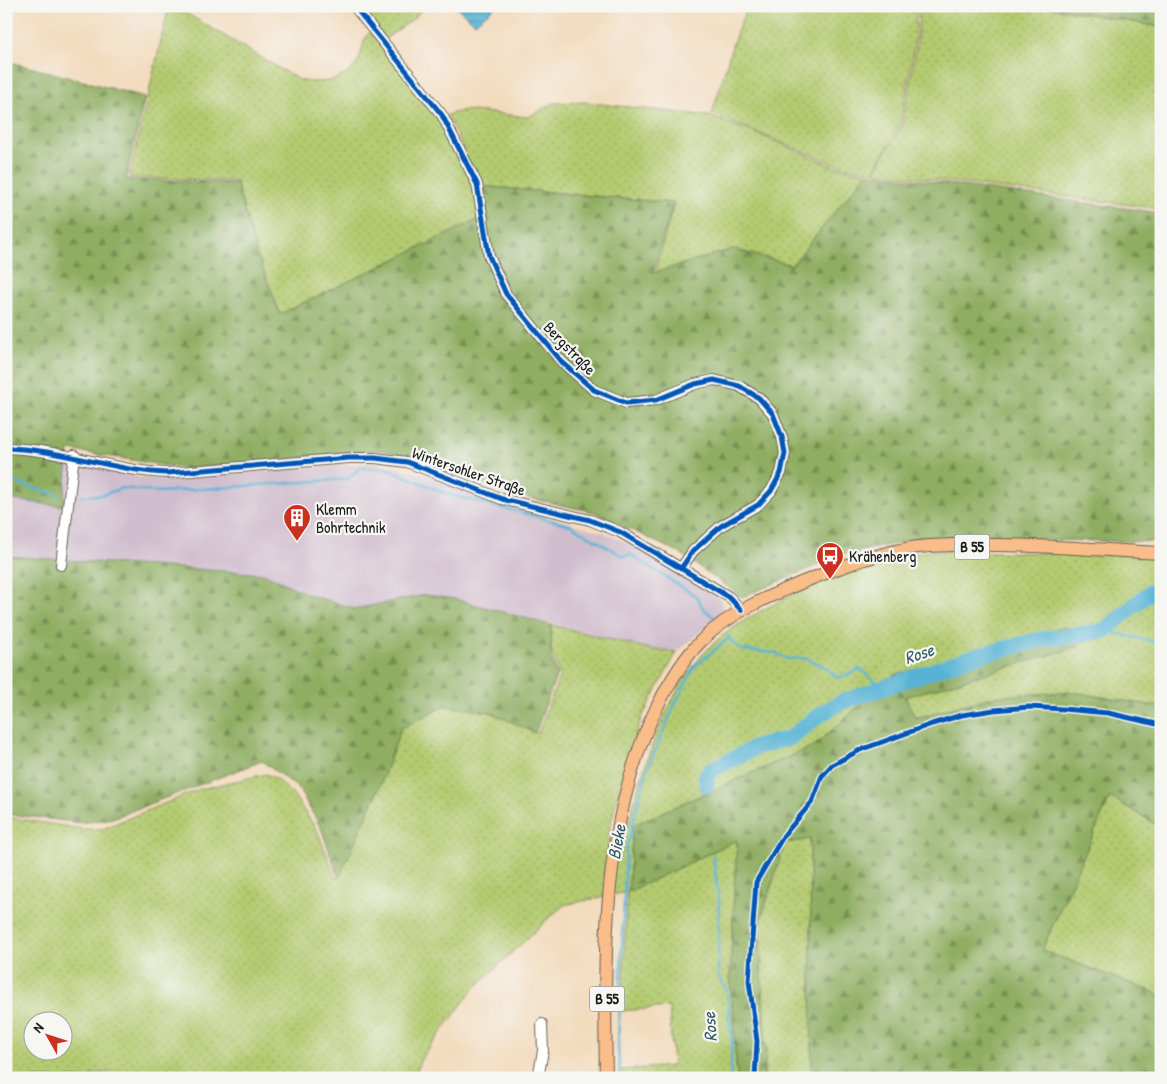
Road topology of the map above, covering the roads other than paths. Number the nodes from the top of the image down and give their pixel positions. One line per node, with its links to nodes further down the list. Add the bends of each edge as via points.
1 (354, 6): 6 (street, Bergstraße, via 442,115 477,184 489,256 506,294 562,362 594,390 626,403 656,400 714,380 739,386 758,398 773,414 785,453 781,473 771,491 758,505 722,526 693,551)
2 (6, 448): 3 (street, Wintersohler Straße)
3 (74, 456): 5 (street); 6 (street, Wintersohler Straße, via 167,473 349,458 393,459 431,470 502,499 590,520 620,532)
4 (1161, 553): 7 (main road, B 55, via 928,546 849,564)
5 (61, 565)
6 (682, 567): 7 (street, Wintersohler Straße, via 729,596)
7 (741, 610): 10 (main road, B 55, via 689,653 665,690 647,729 619,823 608,920)
8 (542, 1024): 9 (street, via 543,1051)
9 (538, 1078)
10 (606, 1078)

